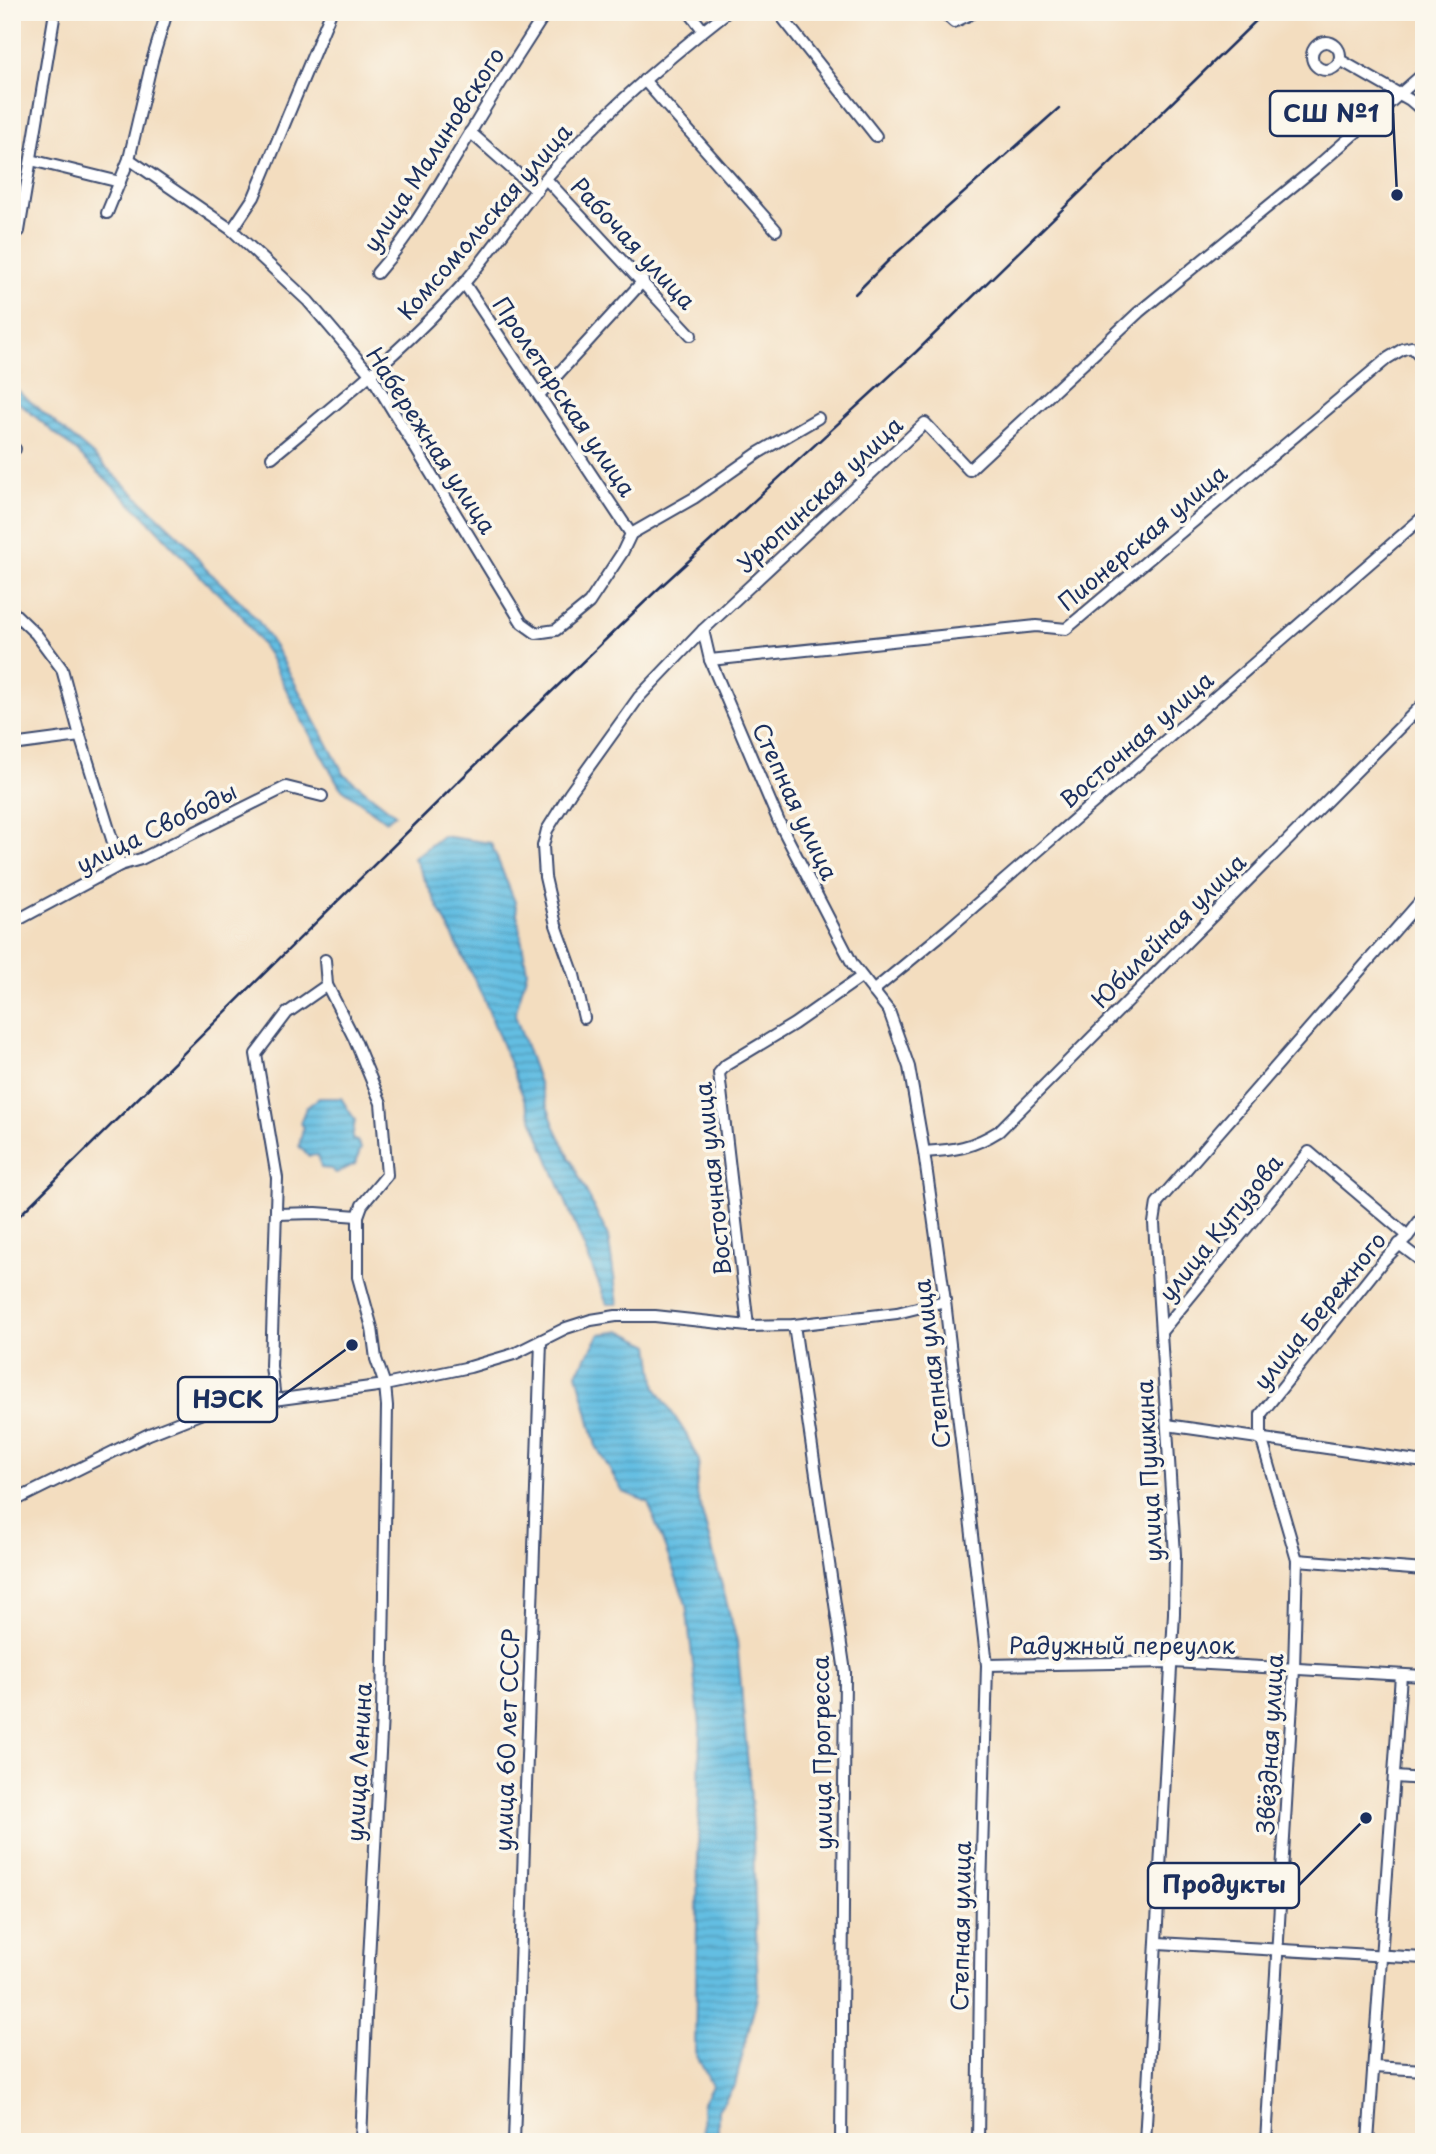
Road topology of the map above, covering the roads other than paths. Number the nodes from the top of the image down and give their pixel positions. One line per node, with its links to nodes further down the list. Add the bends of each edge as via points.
1 (55, 12): 19 (street)
2 (167, 12): 18 (street)
3 (331, 12): 24 (street, via 254,197)
4 (546, 12): 16 (street, улица Малиновского)
5 (689, 12): 10 (street)
6 (727, 12): 10 (street, Комсомольская улица)
7 (778, 12): 17 (street)
8 (943, 12): 9 (street, via 954,22)
9 (975, 12)
10 (704, 30): 13 (street, Комсомольская улица)
11 (1340, 60): 14 (street)
12 (1424, 73): 14 (street, Урюпинская улица)
13 (644, 80): 20 (street, Комсомольская улица); 25 (street)
14 (1399, 94): 15 (street); 39 (street, Урюпинская улица, via 1139,312 969,470 925,423)
15 (1424, 112)
16 (470, 132): 22 (street, Рабочая улица); 27 (street, улица Малиновского, via 406,238)
17 (876, 136)
18 (129, 159): 21 (street); 24 (street, Набережная улица)
19 (31, 160): 21 (street); 26 (street)
20 (546, 179): 22 (street, Комсомольская улица); 28 (street, Рабочая улица)
21 (121, 182): 23 (street)
22 (537, 191): 29 (street, Комсомольская улица)
23 (107, 213)
24 (232, 230): 32 (street, Набережная улица, via 308,301)
25 (776, 230)
26 (19, 231)
27 (377, 273)
28 (643, 282): 30 (street, Рабочая улица); 33 (street)
29 (464, 283): 32 (street, Комсомольская улица); 33 (street, Пролетарская улица)
30 (691, 335)
31 (1424, 360): 40 (street, Пионерская улица, via 1412,347 1388,358 1066,629 1036,626)
32 (371, 375): 35 (street, Комсомольская улица); 37 (street, Набережная улица, via 522,623 536,633 556,630 589,603)
33 (539, 394): 37 (street, Пролетарская улица)
34 (818, 418): 37 (street)
35 (272, 457)
36 (1424, 516): 51 (street, Восточная улица)
37 (631, 534)
38 (12, 611): 42 (street, via 62,669)
39 (703, 631): 40 (street, Степная улица); 52 (street, Урюпинская улица, via 639,697 570,793 542,846 556,925)
40 (710, 660): 49 (street, Степная улица, via 779,822)
41 (1424, 703): 53 (street, Юбилейная улица, via 999,1131 962,1149)
42 (80, 736): 43 (street); 45 (street)
43 (12, 745)
44 (322, 796): 45 (street, улица Свободы, via 286,787 141,859)
45 (120, 865): 47 (street, улица Свободы)
46 (1424, 897): 62 (street, улица Пушкина, via 1157,1203 1154,1223)
47 (12, 923)
48 (325, 960): 50 (street)
49 (861, 977): 51 (street, Степная улица); 61 (street, Восточная улица, via 719,1073)
50 (327, 985): 54 (street, via 288,1013 256,1054 277,1178); 56 (street, via 381,1103 387,1175)
51 (873, 991): 53 (street, Степная улица, via 889,1011 909,1067)
52 (584, 1017)
53 (924, 1152): 59 (street, Степная улица)
54 (276, 1214): 56 (street); 65 (street, via 271,1366)
55 (1424, 1215): 57 (street, улица Бережного)
56 (358, 1216): 64 (street, улица Ленина, via 358,1277)
57 (1403, 1240): 58 (street, улица Кутузова); 62 (street, улица Кутузова, via 1309,1152); 67 (street, улица Бережного, via 1261,1414)
58 (1424, 1263)
59 (945, 1301): 60 (street, via 897,1313); 73 (street, Степная улица)
60 (794, 1325): 61 (street); 87 (street, улица Прогресса, via 845,1672)
61 (748, 1326): 63 (street, via 616,1316 566,1328)
62 (1161, 1332): 66 (street, улица Пушкина)
63 (541, 1341): 64 (street, via 470,1367); 86 (street, улица 60 лет СССР)
64 (384, 1385): 65 (street); 85 (street, улица Ленина, via 382,1715)
65 (275, 1400): 69 (street, via 215,1408 149,1434)
66 (1167, 1425): 67 (street); 72 (street, улица Пушкина, via 1175,1555)
67 (1261, 1437): 68 (street); 70 (street, Звёздная улица)
68 (1424, 1462)
69 (12, 1502)
70 (1297, 1560): 71 (street); 74 (street, Звёздная улица)
71 (1424, 1570)
72 (1173, 1662): 73 (street, Радужный переулок); 74 (street, Радужный переулок); 79 (street, улица Пушкина)
73 (988, 1665): 88 (street, Степная улица)
74 (1294, 1669): 75 (street, Радужный переулок); 80 (street, Звёздная улица)
75 (1401, 1675): 76 (street, Радужный переулок); 77 (street)
76 (1424, 1676)
77 (1395, 1777): 78 (street); 81 (street)
78 (1424, 1779)
79 (1158, 1943): 80 (street); 89 (street, улица Пушкина)
80 (1279, 1950): 81 (street); 90 (street, Звёздная улица)
81 (1382, 1956): 82 (street); 83 (street)
82 (1424, 1958)
83 (1374, 2067): 84 (street); 91 (street)
84 (1424, 2070)
85 (361, 2142)
86 (514, 2142)
87 (841, 2142)
88 (978, 2142)
89 (1145, 2142)
90 (1266, 2142)
91 (1368, 2142)

